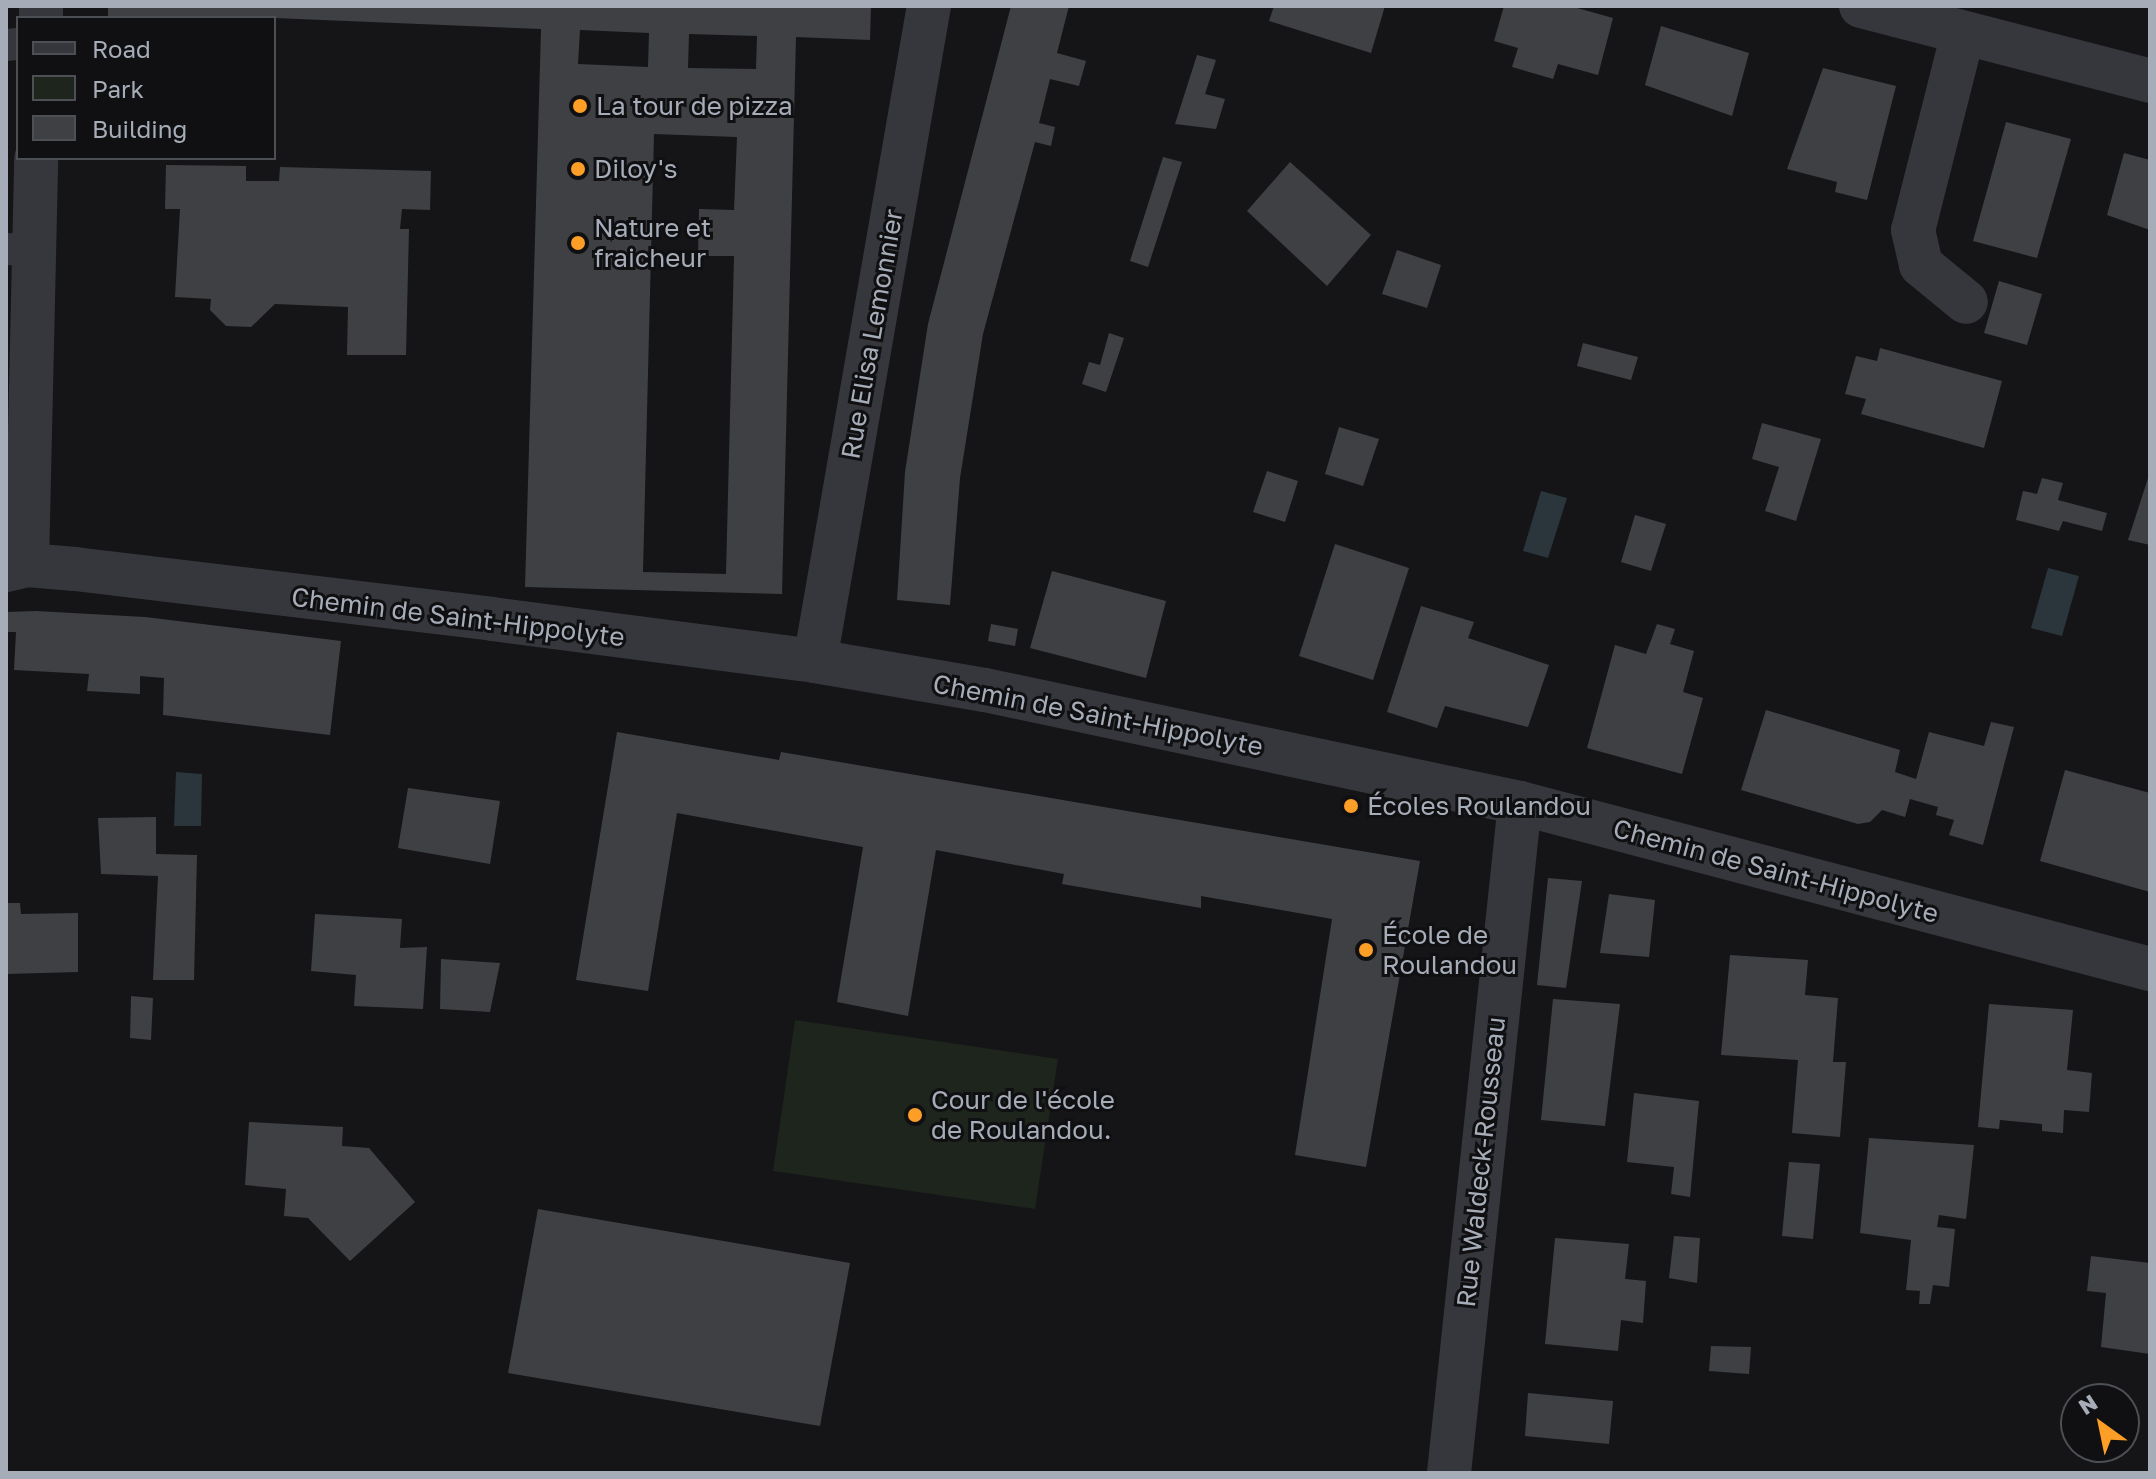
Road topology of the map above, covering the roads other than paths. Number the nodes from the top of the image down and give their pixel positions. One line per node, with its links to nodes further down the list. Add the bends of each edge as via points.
1 (929, 6): 10 (street, Rue Elisa Lemonnier)
2 (1861, 6): 3 (street)
3 (1963, 33): 4 (street); 7 (street, via 1913,230 1921,265)
4 (2150, 81)
5 (36, 160): 6 (street)
6 (20, 250): 8 (street)
7 (1966, 302)
8 (17, 459): 9 (street)
9 (16, 568): 10 (street, Chemin de Saint-Hippolyte)
10 (815, 661): 11 (street, Chemin de Saint-Hippolyte, via 985,690)
11 (1520, 803): 12 (street, Chemin de Saint-Hippolyte); 13 (street, Rue Waldeck-Rousseau)
12 (2150, 969)
13 (1449, 1473)

